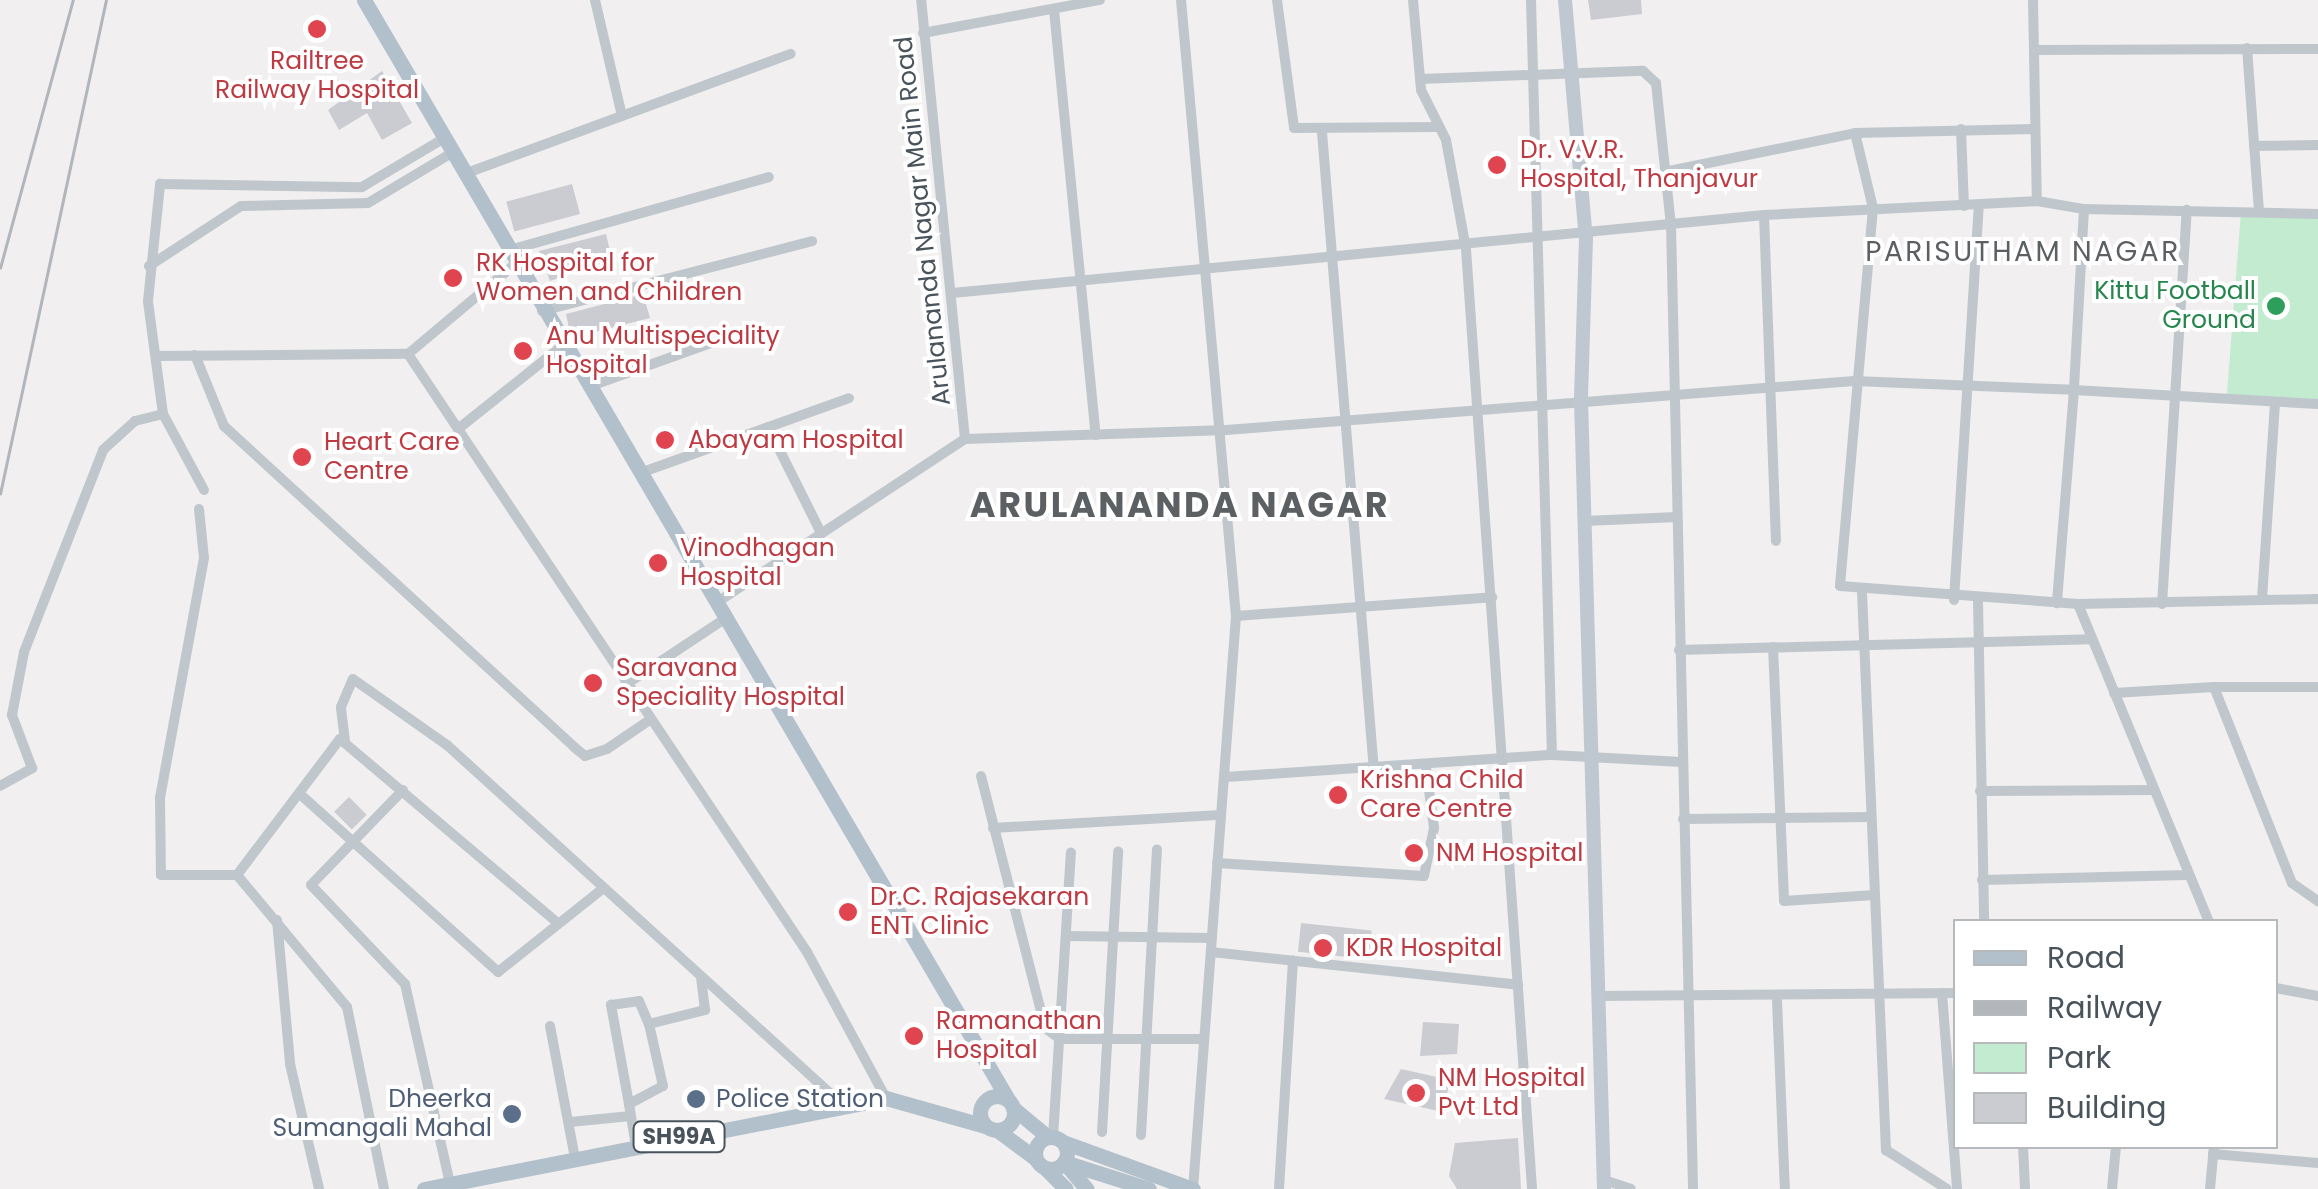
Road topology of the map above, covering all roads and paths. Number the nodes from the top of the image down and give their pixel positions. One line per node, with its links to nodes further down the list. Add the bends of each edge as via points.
1 (364, 0): 30 (main road)
2 (594, 0): 23 (street)
3 (921, 0): 15 (street, Arulananda Nagar Main Road)
4 (1012, 0): 14 (street)
5 (1100, 0): 12 (street)
6 (1181, 0): 52 (street)
7 (1277, 0): 27 (street, via 1290,120 1301,133)
8 (1413, 0): 22 (street)
9 (1531, 0): 20 (street)
10 (1565, 0): 21 (street)
11 (2033, 0): 18 (street)
12 (1086, 1): 13 (street)
13 (1054, 10): 14 (street); 53 (street)
14 (1014, 16): 15 (street)
15 (923, 32): 54 (street, Arulananda Nagar Main Road)
16 (2247, 48): 17 (street); 18 (street, via 2136,56); 31 (street)
17 (2318, 49)
18 (2034, 50): 26 (street)
19 (791, 54): 23 (street)
20 (1533, 74): 21 (street); 22 (street); 47 (street)
21 (1572, 77): 32 (street, via 1651,74); 45 (street)
22 (1420, 79): 24 (street)
23 (622, 116): 33 (street)
24 (1438, 128): 27 (street); 48 (street)
25 (1961, 129): 26 (street); 28 (street); 37 (street)
26 (2033, 129): 35 (street)
27 (1322, 132): 50 (street)
28 (1855, 133): 32 (street); 38 (street)
29 (2318, 145): 31 (street)
30 (446, 146): 33 (main road); 51 (street, via 368,203 241,206); 51 (street, via 362,187 160,184)
31 (2254, 146): 41 (street)
32 (1669, 171): 44 (street)
33 (461, 175): 49 (main road)
34 (769, 177): 49 (street)
35 (2036, 201): 36 (street); 39 (street)
36 (1979, 205): 37 (street); 62 (street)
37 (1964, 206): 38 (street)
38 (1874, 208): 42 (street); 61 (street)
39 (2084, 209): 40 (street); 65 (street)
40 (2188, 210): 41 (street); 68 (street)
41 (2259, 211): 43 (street)
42 (1764, 214): 44 (street); 64 (street)
43 (2318, 214)
44 (1671, 224): 45 (street); 66 (street)
45 (1586, 238): 47 (street); 69 (street)
46 (812, 241): 55 (street)
47 (1538, 241): 48 (street); 70 (street)
48 (1466, 248): 50 (street); 73 (street)
49 (509, 258): 55 (main road); 58 (street)
50 (1336, 260): 52 (street); 75 (street)
51 (149, 266): 59 (street)
52 (1211, 270): 53 (street); 78 (street)
53 (1081, 282): 54 (street); 79 (street)
54 (952, 293): 80 (street, Arulananda Nagar Main Road)
55 (541, 311): 57 (main road)
56 (728, 337): 63 (street)
57 (562, 346): 63 (main road); 77 (street)
58 (408, 354): 60 (street); 77 (street)
59 (157, 356): 60 (street); 74 (street)
60 (195, 356): 110 (street, via 224,426 574,747 596,753)
61 (1854, 381): 62 (street); 64 (street); 88 (street, via 1838,578)
62 (1972, 384): 65 (street); 92 (street)
63 (587, 388): 81 (main road)
64 (1771, 388): 66 (street); 87 (street)
65 (2074, 390): 68 (street); 95 (street)
66 (1674, 392): 69 (street); 84 (street)
67 (849, 398): 76 (street)
68 (2178, 398): 71 (street); 97 (street)
69 (1582, 400): 70 (street); 85 (street)
70 (1544, 404): 73 (street); 112 (street)
71 (2275, 404): 72 (street); 90 (street)
72 (2318, 404)
73 (1479, 410): 75 (street); 89 (street)
74 (163, 414): 82 (street); 120 (street, via 135,421 103,450 24,652 12,716 32,768)
75 (1348, 420): 78 (street); 98 (street)
76 (768, 427): 81 (street); 86 (street)
77 (458, 430): 106 (street)
78 (1226, 430): 79 (street); 99 (street)
79 (1096, 435): 80 (street)
80 (965, 439): 86 (street, Arulananda Nagar Main Road)
81 (640, 473): 94 (main road)
82 (204, 490)
83 (199, 509): 135 (street, via 205,544 160,798 161,875)
84 (1677, 517): 85 (street); 105 (street)
85 (1585, 521): 113 (street)
86 (821, 533): 94 (street, Arulananda Nagar Main Road)
87 (1776, 541)
88 (1862, 592): 92 (street); 103 (street)
89 (1492, 597): 98 (street); 114 (street)
90 (2262, 599): 91 (street); 97 (street)
91 (2318, 599)
92 (1954, 600): 93 (street)
93 (1978, 600): 95 (street); 102 (street)
94 (716, 603): 100 (main road)
95 (2057, 603): 96 (street)
96 (2078, 604): 97 (street); 101 (street)
97 (2162, 604)
98 (1360, 609): 99 (street); 117 (street)
99 (1236, 616): 119 (street)
100 (726, 618): 106 (street); 167 (main road)
101 (2092, 639): 102 (street); 109 (street)
102 (1975, 642): 103 (street); 122 (street)
103 (1864, 644): 104 (street); 126 (street)
104 (1772, 647): 105 (street); 128 (street)
105 (1679, 650): 115 (street)
106 (625, 685): 110 (street)
107 (2214, 686): 108 (street); 109 (street); 140 (street, via 2292,883)
108 (2318, 688)
109 (2114, 692): 123 (street)
110 (648, 721): 168 (street, via 808,952)
111 (345, 741): 121 (street); 124 (street, via 328,744); 138 (street, via 341,707 353,678 447,745)
112 (1552, 755): 113 (street); 114 (street)
113 (1592, 758): 115 (street); 156 (street)
114 (1503, 759): 116 (street); 152 (street)
115 (1682, 762): 127 (street)
116 (1426, 767): 117 (street); 134 (street, via 1434,828 1424,876)
117 (1374, 772): 119 (street)
118 (981, 776): 129 (street)
119 (1226, 777): 125 (street)
120 (0, 786)
121 (403, 790): 130 (street); 144 (street)
122 (1980, 790): 123 (street); 137 (street)
123 (2153, 790): 136 (street)
124 (301, 795): 130 (street); 135 (street)
125 (1221, 815): 129 (street); 134 (street)
126 (1870, 817): 128 (street); 139 (street)
127 (1684, 818): 128 (street); 157 (street)
128 (1780, 819): 139 (street, via 1784,901)
129 (993, 828): 163 (street, via 1037,975 1039,1019)
130 (354, 842): 144 (street, via 498,972); 189 (street, via 311,885 405,984)
131 (1157, 849): 147 (street)
132 (1118, 851): 146 (street)
133 (1071, 854): 145 (street)
134 (1218, 863): 148 (street)
135 (237, 875): 141 (street)
136 (2188, 875): 137 (street); 143 (street)
137 (1982, 880): 142 (street)
138 (601, 890): 144 (street); 151 (street)
139 (1874, 896): 158 (street)
140 (2318, 901)
141 (277, 919): 191 (street, via 290,1064); 192 (street, via 347,1007)
142 (1984, 919)
143 (2208, 919)
144 (558, 922)
145 (1066, 936): 146 (street); 163 (street)
146 (1113, 936): 147 (street); 164 (street)
147 (1152, 937): 148 (street); 165 (street)
148 (1212, 938): 149 (street)
149 (1211, 952): 150 (street); 166 (street)
150 (1293, 960): 152 (street); 198 (street)
151 (701, 975): 161 (street, via 705,1010); 169 (street)
152 (1518, 985): 199 (street)
153 (2278, 988): 159 (street)
154 (1953, 993): 155 (street)
155 (1942, 994): 158 (street); 178 (street)
156 (1599, 996): 157 (street); 190 (street)
157 (1688, 996): 160 (street); 201 (street)
158 (1877, 996): 160 (street); 203 (street, via 1886,1150)
159 (2318, 996)
160 (1777, 1001): 202 (street)
161 (649, 1024): 172 (street, via 663,1086); 172 (street, via 639,1001 611,1005)
162 (550, 1026): 174 (street)
163 (1060, 1039): 164 (street); 179 (street)
164 (1107, 1039): 165 (street); 176 (street)
165 (1146, 1039): 166 (street); 177 (street)
166 (1204, 1039): 197 (street)
167 (984, 1054): 170 (main road); 171 (main road)
168 (886, 1098): 169 (main road, SH99A); 173 (main road, SH99A)
169 (842, 1104): 180 (main road, SH99A)
170 (983, 1104): 171 (main road); 173 (main road, SH99A); 175 (main road)
171 (1011, 1105): 175 (main road); 179 (main road)
172 (630, 1110): 174 (street); 180 (street)
173 (933, 1112): 175 (main road, SH99A)
174 (570, 1122): 185 (street)
175 (991, 1128): 187 (main road)
176 (1102, 1132)
177 (1142, 1135)
178 (1953, 1137)
179 (1055, 1139): 186 (main road); 187 (main road); 197 (main road)
180 (636, 1146): 185 (main road, SH99A)
181 (1954, 1149): 204 (street)
182 (2023, 1149): 205 (street)
183 (2116, 1149): 206 (street)
184 (2214, 1150): 188 (street); 207 (street)
185 (574, 1158): 189 (main road, SH99A)
186 (1064, 1162): 187 (main road); 195 (main road); 196 (main road)
187 (1041, 1163): 194 (main road)
188 (2318, 1163)
189 (450, 1184): 193 (main road, SH99A)
190 (1604, 1184): 200 (street)
191 (319, 1189)
192 (384, 1189)
193 (424, 1189)
194 (1066, 1189)
195 (1087, 1189)
196 (1149, 1189)
197 (1193, 1189)
198 (1279, 1189)
199 (1532, 1189)
200 (1631, 1189)
201 (1694, 1189)
202 (1785, 1189)
203 (1947, 1189)
204 (1957, 1189)
205 (2025, 1189)
206 (2112, 1189)
207 (2210, 1189)

